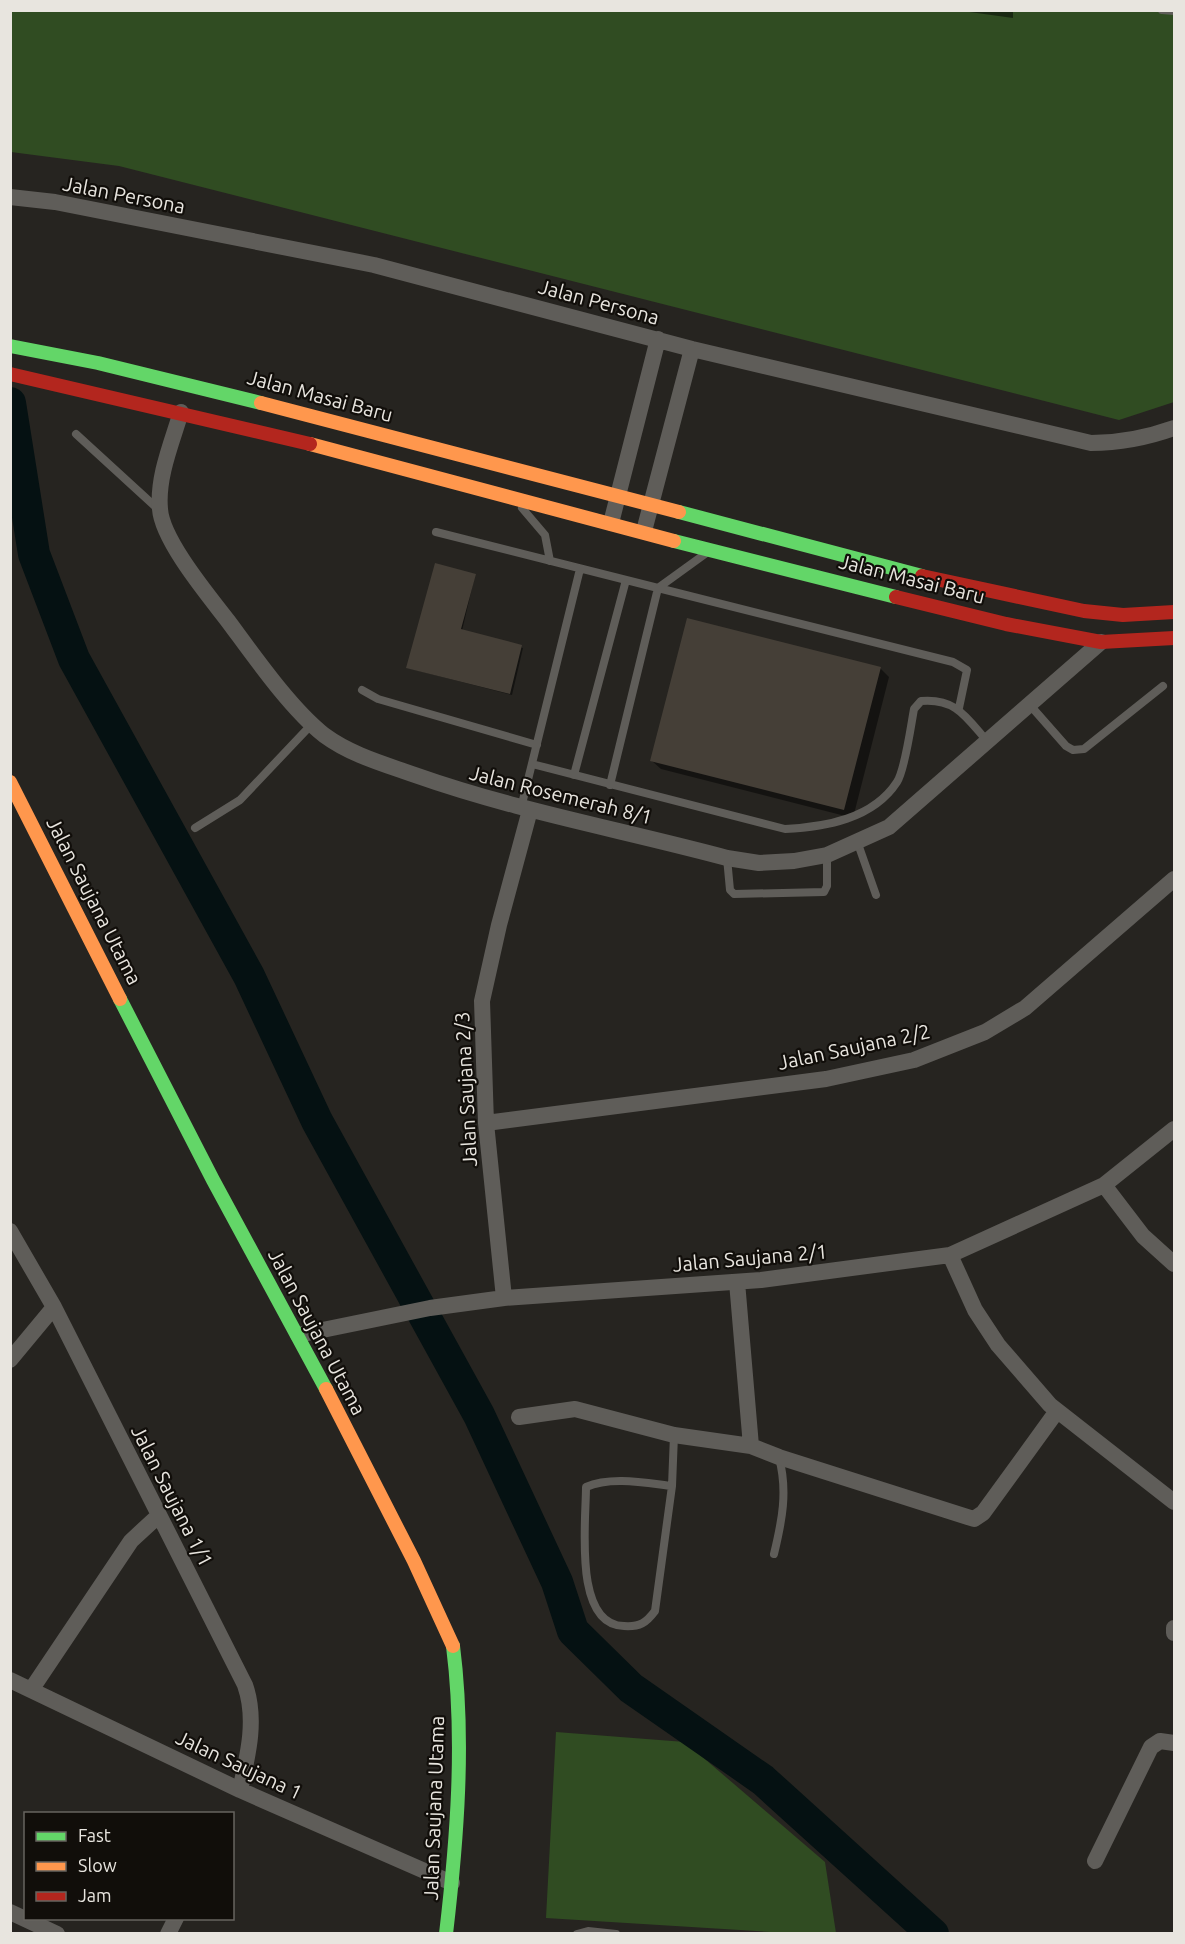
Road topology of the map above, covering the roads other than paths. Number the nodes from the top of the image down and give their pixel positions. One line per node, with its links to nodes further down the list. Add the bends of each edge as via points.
1 (1162, 10): 2 (lane)
2 (1174, 11)
3 (12, 197): 4 (street, Jalan Persona, via 55,202 374,265)
4 (658, 339): 6 (street, Jalan Persona); 13 (street)
5 (10, 346): 8 (main road, Jalan Masai Baru)
6 (692, 349): 10 (street, Jalan Persona, via 1091,443 1127,442); 14 (street)
7 (10, 374): 9 (main road, Jalan Masai Baru)
8 (160, 378): 9 (main road, via 174,390); 13 (main road, Jalan Masai Baru)
9 (181, 412): 12 (main road, Jalan Masai Baru); 15 (street, via 165,470)
10 (1174, 428)
11 (76, 434): 15 (lane)
12 (510, 496): 16 (main road, Jalan Masai Baru); 20 (lane, via 538,523 548,543)
13 (618, 496): 14 (main road, Jalan Masai Baru); 16 (street)
14 (651, 506): 17 (street); 24 (main road, Jalan Masai Baru, via 1021,599 1123,615)
15 (159, 511): 31 (street, Jalan Rosemerah 8/1, via 191,573)
16 (611, 523): 17 (main road, Jalan Masai Baru)
17 (644, 531): 19 (main road, Jalan Masai Baru)
18 (436, 532): 20 (lane)
19 (710, 550): 23 (lane); 26 (main road, Jalan Masai Baru, via 1006,624)
20 (550, 561): 21 (lane)
21 (580, 569): 22 (lane); 33 (lane)
22 (626, 580): 23 (lane); 35 (lane)
23 (658, 588): 30 (lane, via 953,662 967,670); 37 (lane)
24 (1174, 612)
25 (1174, 638): 26 (main road, Jalan Masai Baru)
26 (1101, 642): 29 (street, Jalan Rosemerah 8/1)
27 (1163, 686): 29 (lane, via 1084,749 1066,746)
28 (362, 690): 33 (lane, via 378,699)
29 (1029, 704): 32 (street, Jalan Rosemerah 8/1)
30 (959, 708): 32 (lane); 37 (lane, via 921,701 914,709 898,781 879,801 854,816 820,827 785,829)
31 (312, 724): 38 (street, Jalan Rosemerah 8/1, via 355,754 477,797); 39 (lane, via 240,800)
32 (987, 741): 40 (street, Jalan Rosemerah 8/1, via 889,827)
33 (537, 745): 34 (lane)
34 (532, 764): 35 (lane); 38 (lane)
35 (574, 775): 37 (lane)
36 (10, 782): 54 (main road, Jalan Saujana Utama, via 213,1180)
37 (610, 785)
38 (525, 809): 42 (street, Jalan Rosemerah 8/1); 45 (street, Jalan Saujana 2/3, via 483,993)
39 (195, 828)
40 (856, 841): 41 (street, Jalan Rosemerah 8/1); 44 (lane)
41 (827, 855): 42 (street, Jalan Rosemerah 8/1, via 759,863); 42 (lane, via 824,892 734,894 730,890)
42 (727, 858)
43 (1174, 879): 45 (street, Jalan Saujana 2/2, via 1025,1008 985,1032 935,1053 826,1079)
44 (876, 895)
45 (486, 1123): 52 (street, Jalan Saujana 2/3)
46 (1174, 1129): 47 (street, Jalan Saujana 2/1)
47 (1104, 1185): 49 (street, Jalan Saujana 2/1); 50 (street, via 1143,1236)
48 (10, 1231): 53 (street, Jalan Saujana 1/1)
49 (950, 1255): 51 (street, Jalan Saujana 2/1); 56 (street, via 975,1310 998,1345)
50 (1174, 1264)
51 (737, 1282): 52 (street, Jalan Saujana 2/1); 59 (street)
52 (504, 1298): 54 (street, Jalan Saujana 2/1, via 430,1308)
53 (54, 1307): 55 (street); 63 (street, Jalan Saujana 1/1)
54 (297, 1335): 72 (main road, Jalan Saujana Utama, via 453,1645 458,1686)
55 (10, 1360)
56 (1058, 1411): 60 (street, via 983,1513 974,1519); 62 (street)
57 (519, 1417): 58 (street, via 575,1409)
58 (674, 1435): 59 (street); 61 (lane)
59 (751, 1446): 60 (street)
60 (779, 1457): 64 (lane, via 785,1500)
61 (672, 1486): 61 (lane, via 597,1483 586,1488 587,1585 600,1616 614,1626 646,1623 655,1611)
62 (1174, 1502)
63 (158, 1516): 68 (street, via 130,1541); 70 (street, Jalan Saujana 1/1, via 252,1704)
64 (774, 1554)
65 (1174, 1628): 66 (street)
66 (1174, 1634)
67 (10, 1680): 68 (street, Jalan Saujana 1)
68 (31, 1690): 70 (street, Jalan Saujana 1)
69 (1174, 1743): 71 (street, via 1160,1742 1151,1747)
70 (243, 1777): 72 (street, Jalan Saujana 1)
71 (1095, 1861)
72 (441, 1878): 79 (main road, Jalan Saujana Utama)
73 (10, 1912): 74 (street)
74 (24, 1919)
75 (27, 1920): 77 (street)
76 (175, 1920): 78 (street)
77 (57, 1934)
78 (168, 1934)
79 (446, 1934)
80 (577, 1934): 81 (lane)
81 (616, 1934)

